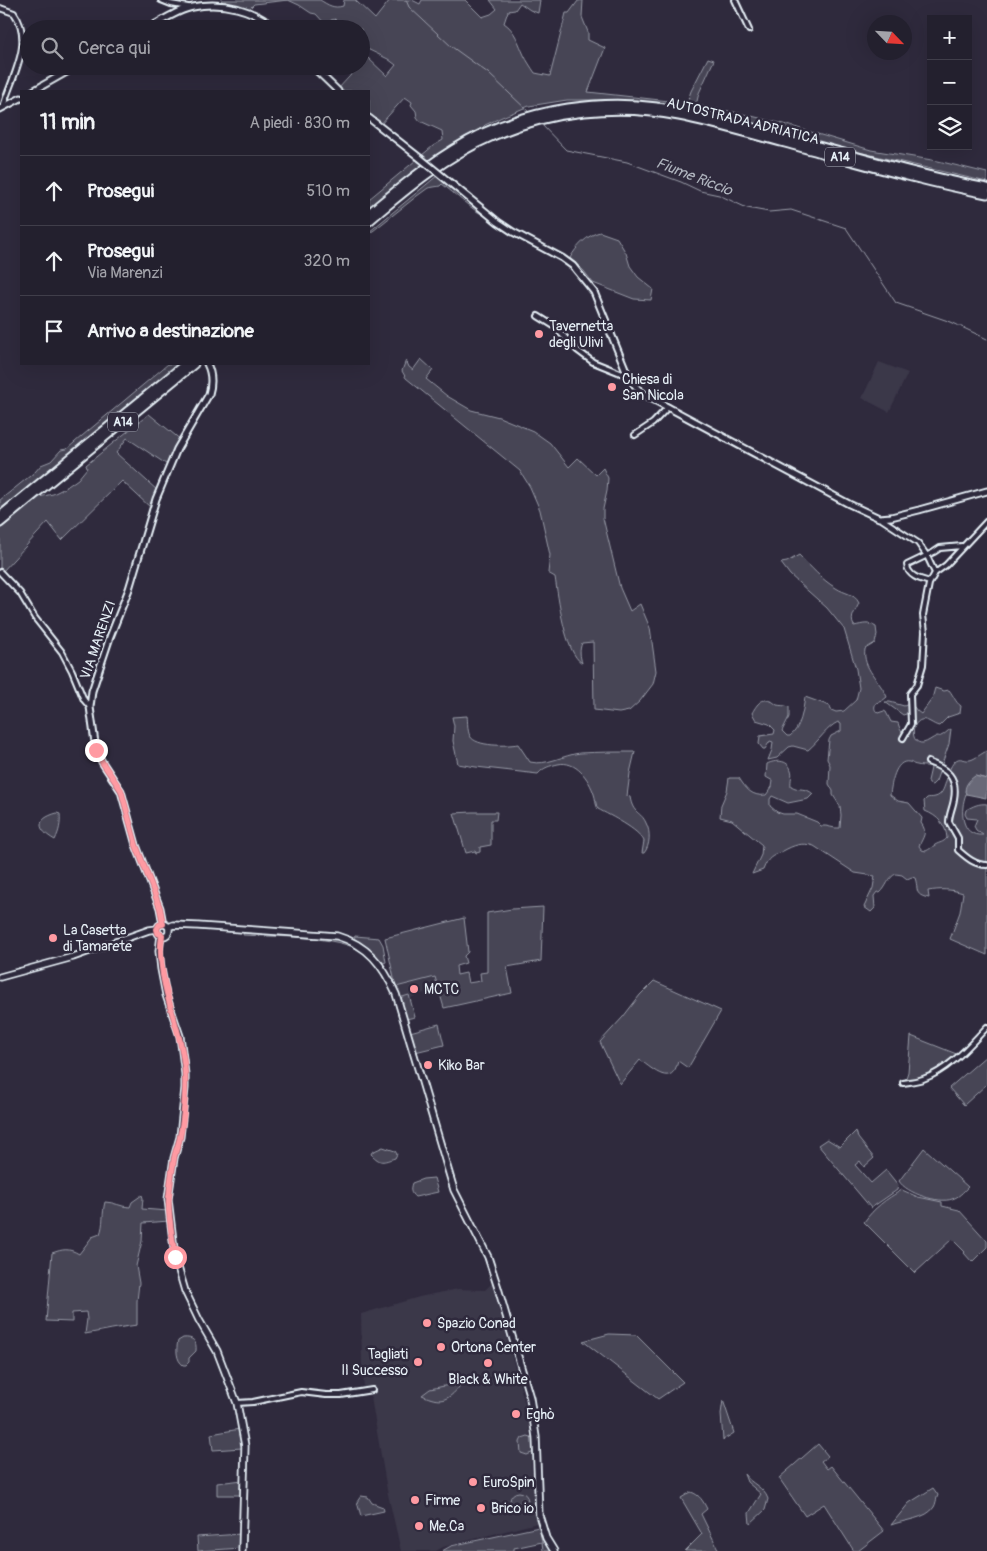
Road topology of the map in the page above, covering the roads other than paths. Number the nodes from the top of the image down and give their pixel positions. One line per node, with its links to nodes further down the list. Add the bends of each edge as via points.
1 (161, 0): 3 (street)
2 (735, 0): 8 (street)
3 (193, 7): 5 (street); 6 (street, via 220,5 247,11)
4 (0, 8): 7 (street, via 14,13)
5 (163, 20)
6 (265, 20)
7 (20, 26)
8 (749, 30)
9 (20, 54): 15 (street)
10 (62, 75): 12 (street)
11 (321, 75): 13 (street)
12 (35, 90)
13 (336, 90)
14 (20, 98): 15 (street)
15 (1, 108)
16 (694, 116): 18 (highway, AUTOSTRADA ADRIATICA / A14, via 605,108 522,125); 19 (highway, AUTOSTRADA ADRIATICA / A14); 20 (highway, AUTOSTRADA ADRIATICA / A14)
17 (370, 119): 27 (street, bridge, via 498,222 573,266 594,292)
18 (467, 146): 21 (highway, AUTOSTRADA ADRIATICA / A14, via 450,150); 22 (highway, AUTOSTRADA ADRIATICA / A14)
19 (987, 188)
20 (987, 194)
21 (370, 212)
22 (370, 219)
23 (538, 316): 27 (street, via 554,326 593,362)
24 (184, 365): 30 (highway, A14)
25 (193, 365): 30 (highway, A14)
26 (208, 366): 41 (street, VIA MARENZI, via 211,378 209,394 177,449 156,499 92,691)
27 (628, 376): 28 (street, via 638,389)
28 (668, 408): 29 (street); 33 (street)
29 (634, 435)
30 (50, 479): 32 (highway, A14); 35 (highway, A14)
31 (987, 491): 33 (street)
32 (0, 516)
33 (879, 518): 37 (street, via 918,543)
34 (987, 521): 36 (street)
35 (0, 523)
36 (962, 546): 37 (street, via 944,547); 39 (street)
37 (927, 556): 39 (street); 40 (street, via 907,566 911,575)
38 (0, 572): 41 (street, via 20,593 62,652)
39 (935, 573): 40 (street)
40 (930, 582): 42 (street, via 923,615 923,665 917,685 910,694 911,724)
41 (90, 707): 45 (street, VIA MARENZI, via 96,750 121,790)
42 (903, 738)
43 (928, 762): 44 (street, via 946,770 955,785 949,822 958,838 958,850 974,862)
44 (987, 865)
45 (163, 924): 46 (main road); 47 (main road)
46 (169, 927): 48 (main road, via 167,934); 55 (main road, via 198,926 337,936 374,957 389,978 454,1190 488,1257 530,1398 536,1437 540,1515 546,1538)
47 (157, 929): 48 (main road); 49 (main road)
48 (162, 935): 53 (main road, via 159,951 161,969 180,1036 185,1074 180,1137 168,1199 175,1257 188,1296 217,1351)
49 (0, 978)
50 (987, 1027): 51 (street, via 958,1057 936,1073)
51 (904, 1083)
52 (372, 1390): 53 (street, via 341,1395 301,1392)
53 (237, 1403): 54 (main road, via 245,1446)
54 (242, 1551)
55 (554, 1551)

